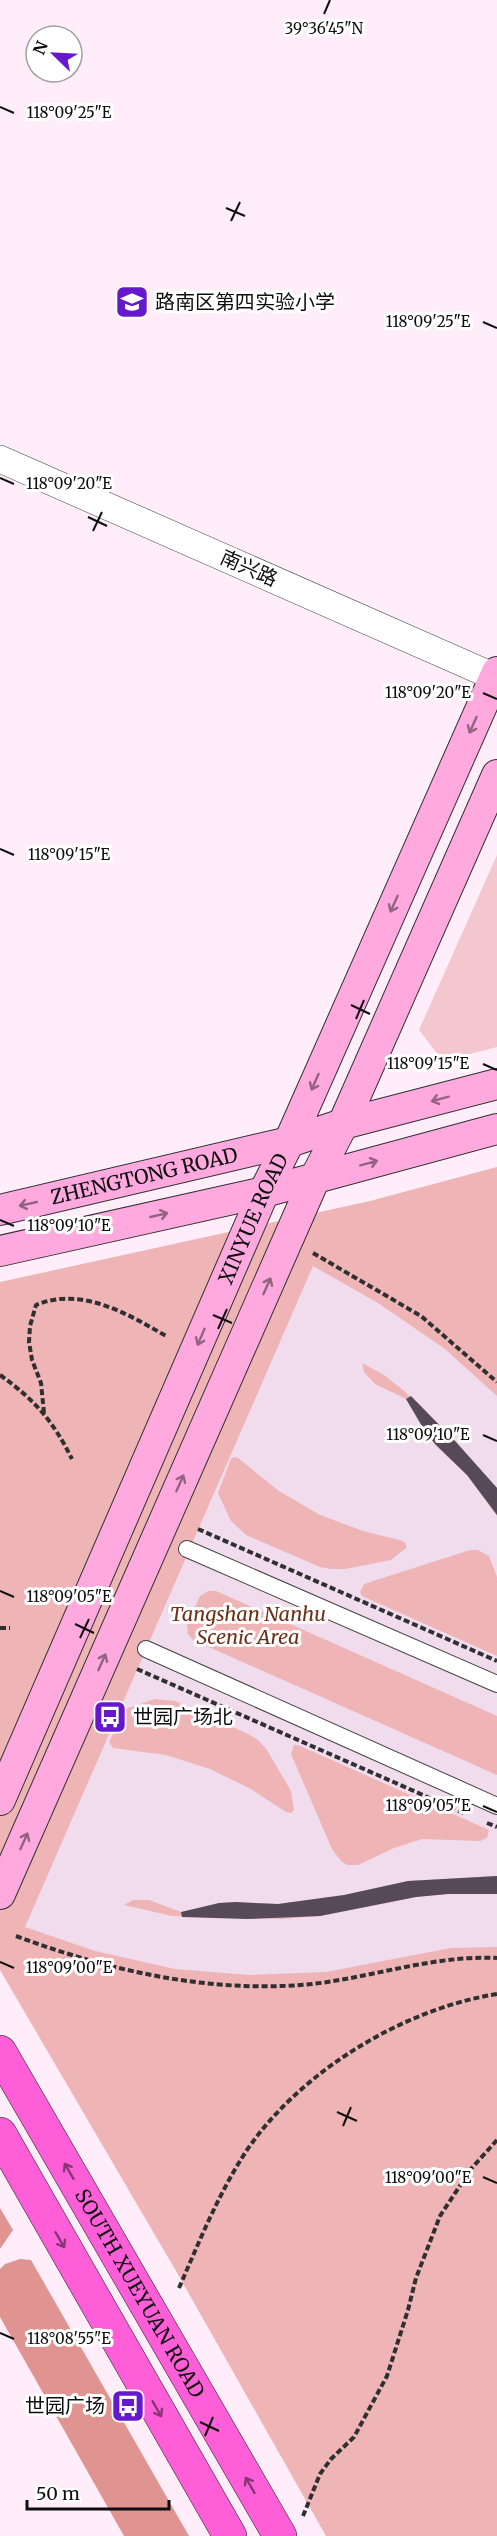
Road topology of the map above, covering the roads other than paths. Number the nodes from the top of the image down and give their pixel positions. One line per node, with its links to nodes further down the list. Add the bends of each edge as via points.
1 (0, 459): 2 (street, 南兴路)
2 (496, 676): 7 (main road, XINYUE ROAD, one-way to 7)
3 (497, 775): 5 (main road, XINYUE ROAD)
4 (497, 1084): 5 (main road, ZHENGTONG ROAD, one-way to 5)
5 (344, 1124): 7 (main road, ZHENGTONG ROAD); 8 (main road, XINYUE ROAD)
6 (497, 1130): 8 (main road, ZHENGTONG ROAD, one-way to 6)
7 (289, 1142): 9 (main road, XINYUE ROAD); 10 (main road, ZHENGTONG ROAD, one-way to 10)
8 (315, 1178): 9 (main road, ZHENGTONG ROAD); 17 (main road, XINYUE ROAD, one-way to 8)
9 (264, 1192): 11 (main road, ZHENGTONG ROAD, one-way to 9); 15 (main road, XINYUE ROAD, one-way to 15)
10 (0, 1210)
11 (0, 1251)
12 (188, 1549): 14 (street)
13 (146, 1649): 16 (street)
14 (497, 1684)
15 (0, 1800)
16 (497, 1806)
17 (0, 1894)
18 (0, 2052): 20 (main road, SOUTH XUEYUAN ROAD, one-way to 18)
19 (0, 2134): 21 (main road, one-way to 21)
20 (291, 2526)
21 (230, 2536)

